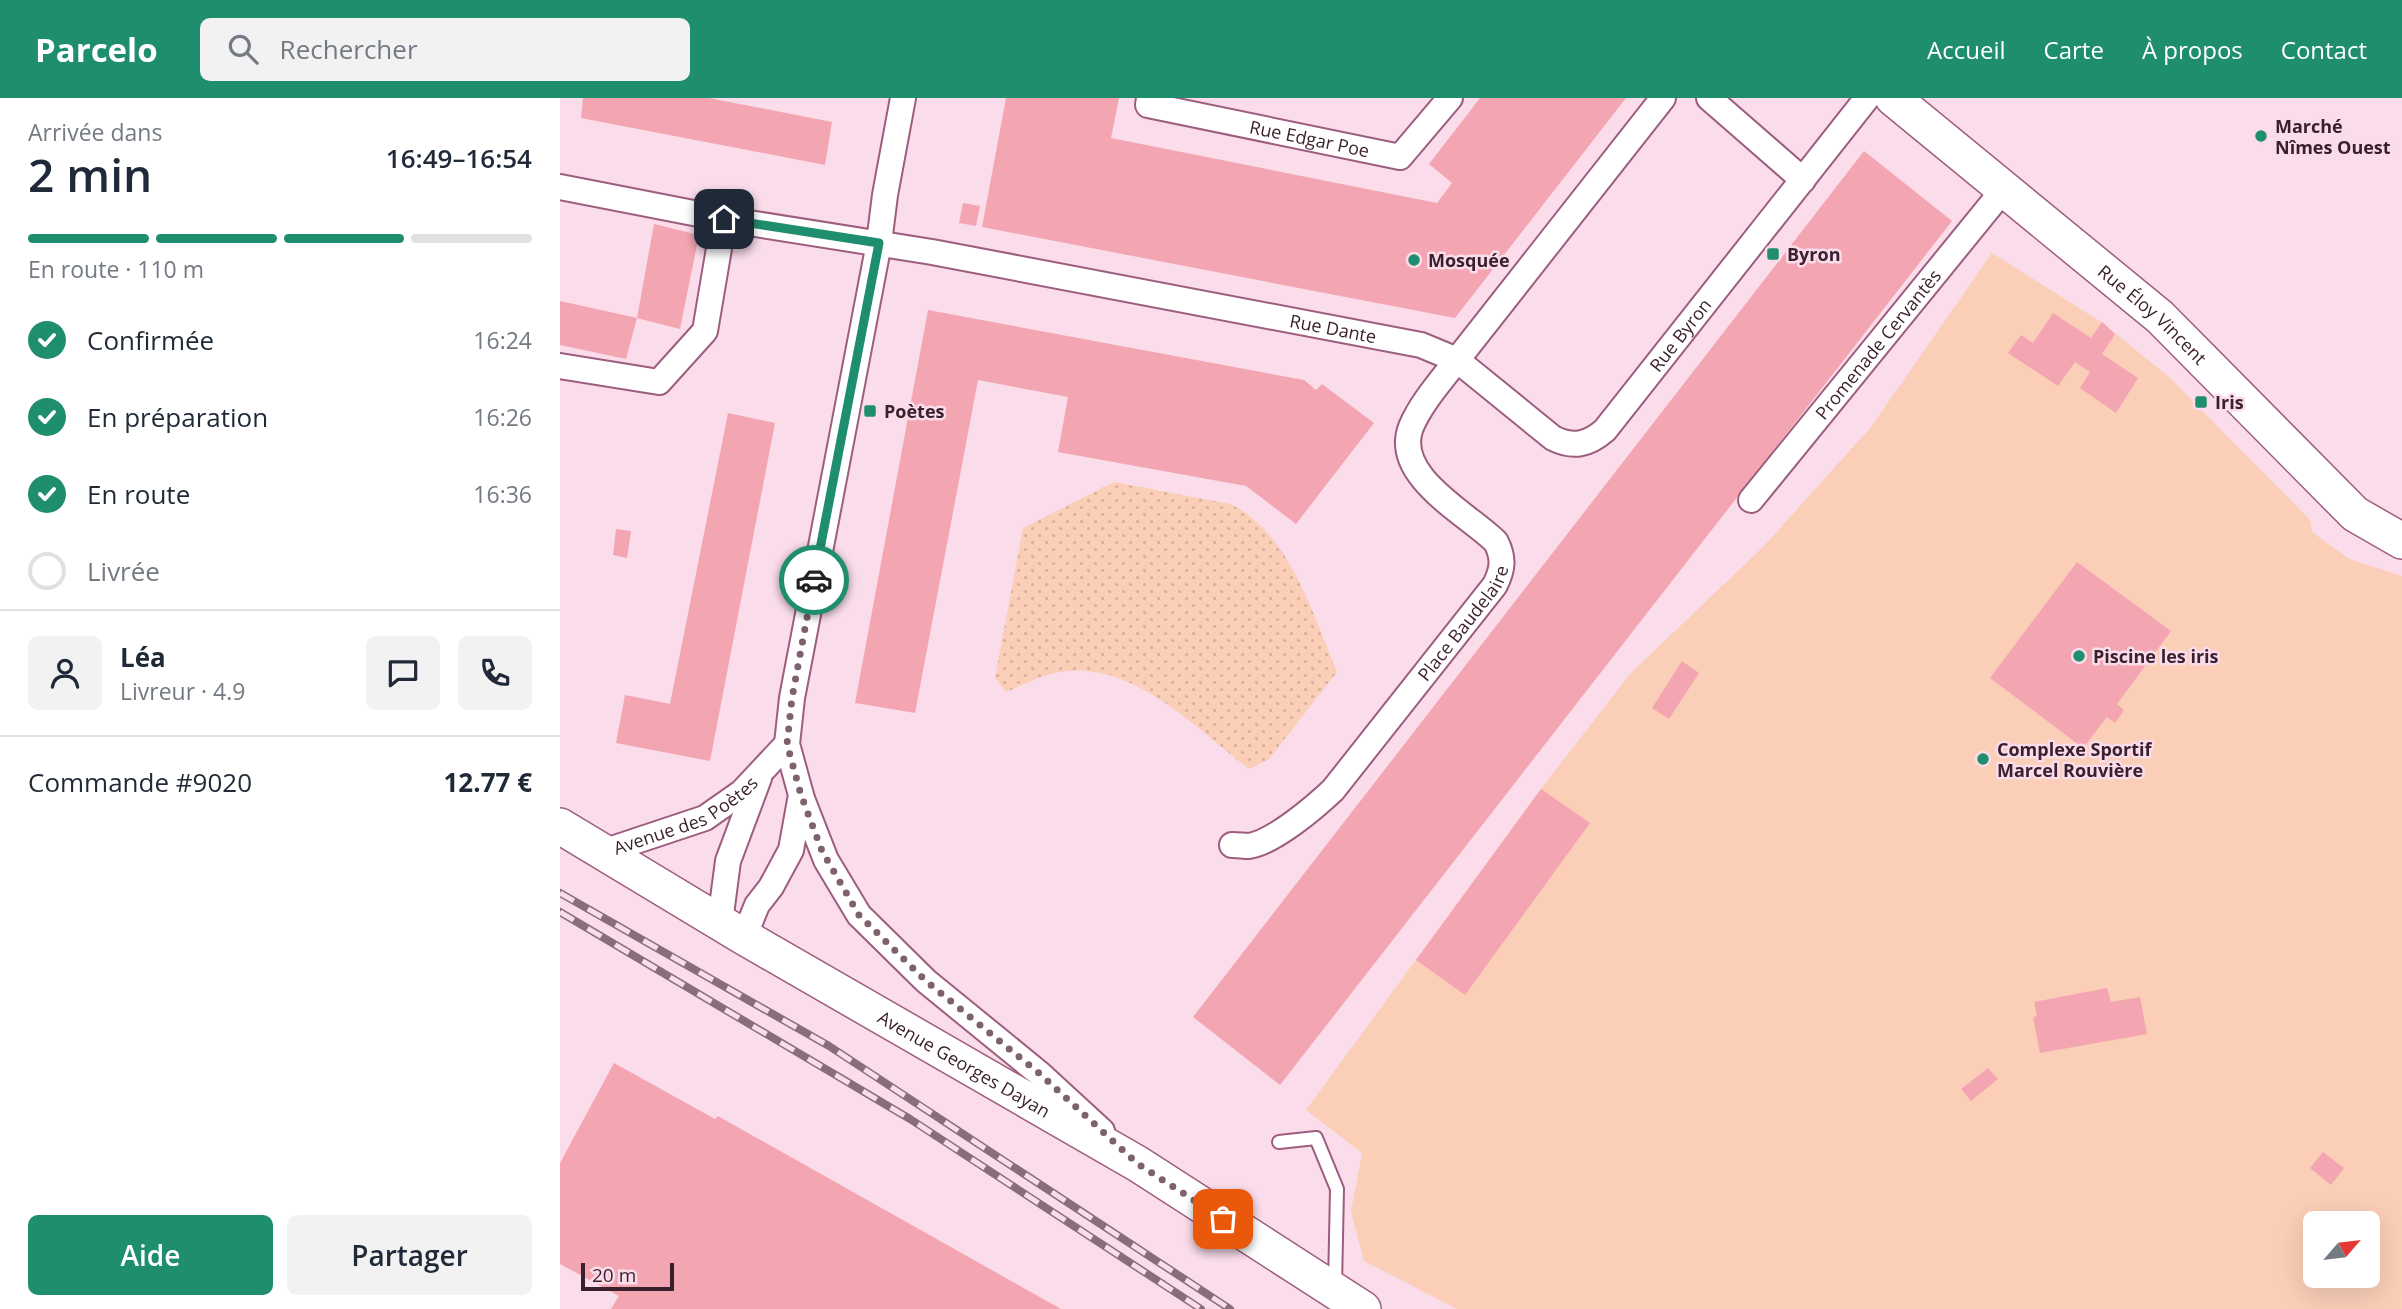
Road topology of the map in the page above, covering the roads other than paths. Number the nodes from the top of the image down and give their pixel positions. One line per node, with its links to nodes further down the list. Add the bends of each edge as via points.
1 (1149, 98): 2 (street, Rue Edgar Poe, via 1148,105 1400,157)
2 (1450, 98)
3 (1663, 98): 13 (street)
4 (1709, 98): 8 (street)
5 (1867, 98): 8 (street, Rue Byron)
6 (1893, 98): 10 (street, Rue Éloy Vincent)
7 (897, 99): 12 (street)
8 (1803, 180): 13 (street, Rue Byron, via 1593,440 1577,445 1553,438)
9 (560, 187): 11 (street, Rue Dante)
10 (2004, 189): 15 (street, Promenade Cervantès); 16 (street, Rue Éloy Vincent, via 2160,317 2355,514)
11 (724, 219): 12 (street, Rue Dante); 14 (street, via 705,331 659,382)
12 (879, 243): 13 (street, Rue Dante, via 1383,336); 17 (street)
13 (1457, 360): 21 (street, Place Baudelaire, via 1411,428 1411,460 1427,485 1496,542 1502,571 1333,790 1310,812 1276,833 1251,846)
14 (560, 366)
15 (1751, 500)
16 (2402, 541)
17 (787, 744): 18 (street, Avenue des Poètes); 19 (street)
18 (762, 771): 22 (street, Avenue des Poètes, via 705,818); 23 (street, Avenue des Poètes, via 728,861)
19 (801, 795): 23 (street, via 791,850 771,887); 25 (street, via 826,860 859,915 926,981 1040,1074)
20 (560, 826): 22 (street, Avenue Georges Dayan)
21 (1232, 845)
22 (603, 852): 23 (street, Avenue Georges Dayan)
23 (732, 930): 25 (street, Avenue Georges Dayan)
24 (1279, 1142): 26 (lane, via 1316,1138 1336,1189)
25 (1138, 1164): 26 (street, Avenue Georges Dayan)
26 (1349, 1300)

